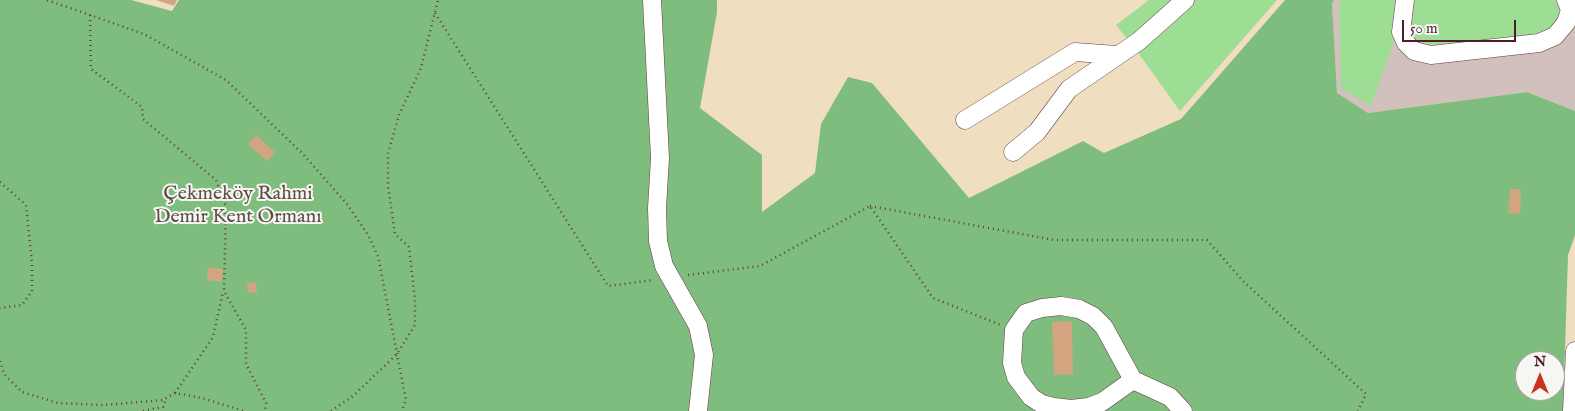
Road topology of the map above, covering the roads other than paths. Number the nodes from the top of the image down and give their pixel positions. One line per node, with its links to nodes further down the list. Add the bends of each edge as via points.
1 (652, 0): 10 (street, via 660,158 658,241 664,266 698,326 704,354)
2 (1185, 0): 5 (street, via 1139,41)
3 (1405, 0): 4 (street, via 1401,32 1406,43 1414,51 1431,55 1539,43 1555,36 1566,23 1570,10)
4 (1566, 0)
5 (1117, 55): 6 (street, via 1075,52); 7 (street, via 1069,89 1037,132)
6 (965, 120)
7 (1013, 152)
8 (1575, 351): 12 (street)
9 (1133, 380): 9 (street, via 1104,327 1079,309 1061,306 1026,313 1014,330 1012,363 1016,377 1031,397 1042,404 1071,409 1089,407 1102,402); 11 (street, via 1170,397)
10 (698, 411)
11 (1183, 411)
12 (1572, 411)

